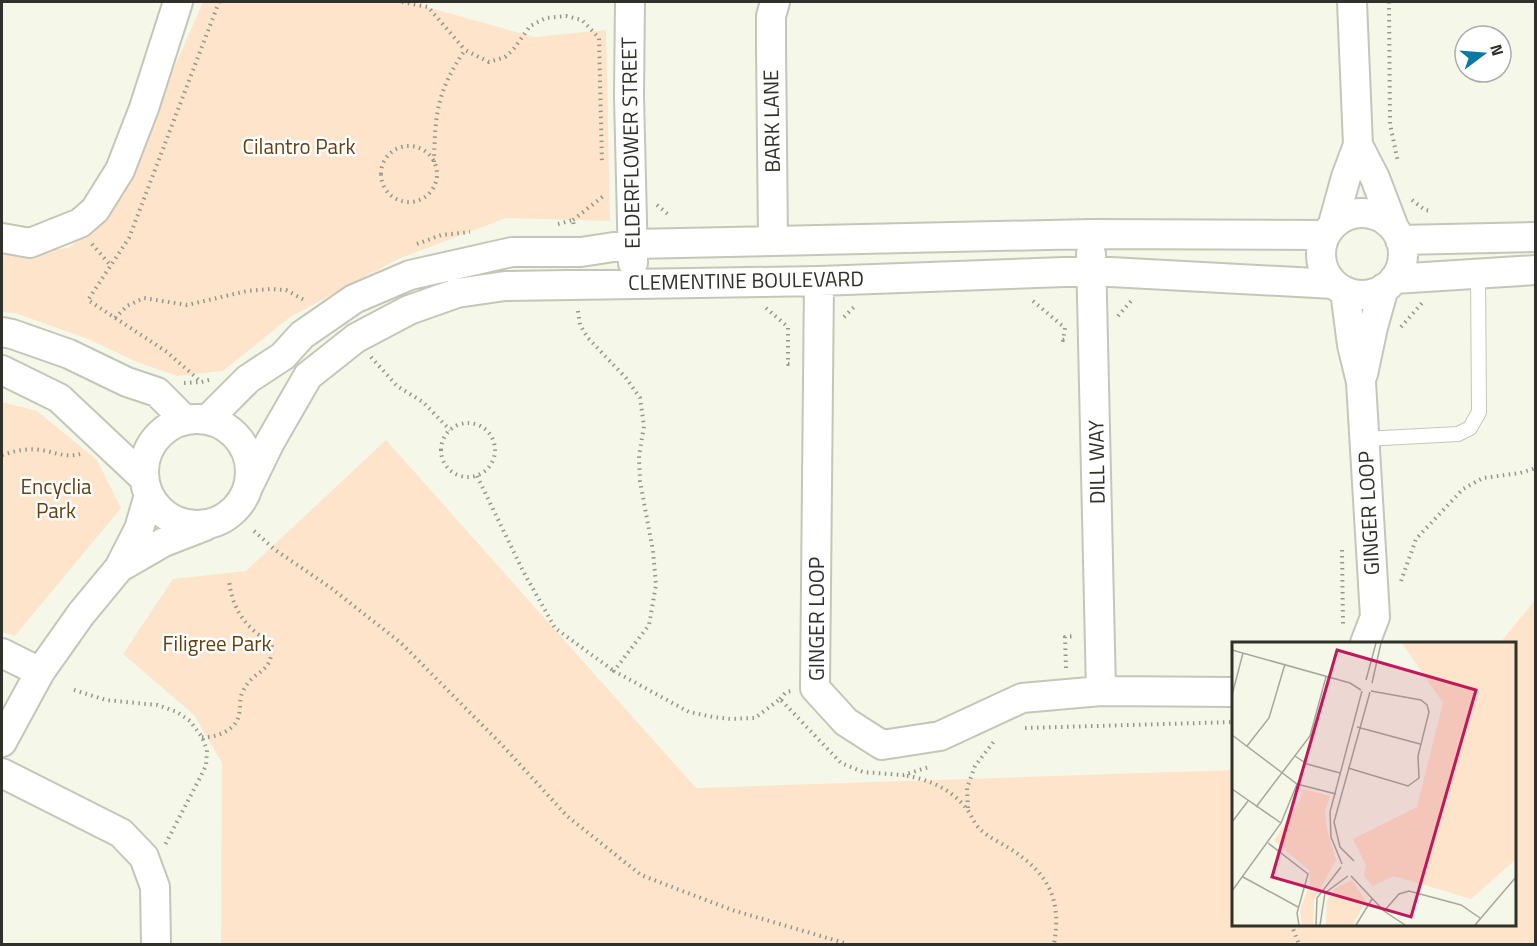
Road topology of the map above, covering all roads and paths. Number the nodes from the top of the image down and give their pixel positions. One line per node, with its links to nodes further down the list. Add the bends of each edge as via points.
1 (178, 2): 22 (street, via 124,160 95,210 80,224 30,243)
2 (219, 2): 38 (path, via 129,238 88,300)
3 (402, 2): 8 (path, via 428,7)
4 (630, 2): 24 (street, ELDERFLOWER STREET)
5 (775, 2): 23 (street, BARK LANE, via 771,16)
6 (1352, 2): 9 (street)
7 (1389, 2): 12 (path)
8 (465, 50): 10 (path, via 439,97); 11 (path, via 489,62 505,57 530,26 546,18 566,16 582,20 599,38)
9 (1358, 145): 12 (street); 18 (street)
10 (434, 162): 10 (path, via 432,190 419,200 403,202 383,185 381,166 393,150 412,146 429,154)
11 (602, 171)
12 (1389, 182): 15 (path, via 1425,210); 20 (street)
13 (603, 183): 17 (path, via 604,194)
14 (655, 204): 16 (path)
15 (1434, 212)
16 (673, 218)
17 (573, 220)
18 (1329, 230): 19 (street, CLEMENTINE BOULEVARD); 20 (street, via 1344,216 1371,213); 31 (street, via 1321,248 1321,261 1326,273)
19 (1090, 234): 23 (street, CLEMENTINE BOULEVARD); 26 (street, DILL WAY)
20 (1397, 234): 21 (street); 29 (street, via 1403,253 1401,266)
21 (1536, 237)
22 (2, 238)
23 (773, 241): 24 (street, CLEMENTINE BOULEVARD)
24 (633, 244): 30 (street, ELDERFLOWER STREET); 48 (street, CLEMENTINE BOULEVARD, via 581,252 512,252 410,275 354,299)
25 (1536, 270): 27 (street)
26 (1092, 271): 28 (street, CLEMENTINE BOULEVARD); 31 (street, CLEMENTINE BOULEVARD); 42 (street, DILL WAY)
27 (1478, 273): 29 (street); 50 (lane, via 1479,412 1470,428 1458,434)
28 (819, 281): 30 (street, CLEMENTINE BOULEVARD); 44 (street, GINGER LOOP)
29 (1389, 283): 31 (street, via 1372,293 1358,295); 41 (street, GINGER LOOP)
30 (633, 284): 56 (street, CLEMENTINE BOULEVARD, via 505,286 457,293 409,310 356,338 308,376)
31 (1340, 287): 47 (street, GINGER LOOP)
32 (1136, 297): 42 (path, via 1107,328 1107,337)
33 (1023, 301): 42 (path, via 1035,301 1065,328 1063,340)
34 (1424, 301): 41 (path, via 1394,334)
35 (859, 302): 39 (path)
36 (311, 303): 38 (path, via 286,290 270,289 187,305 144,298 127,306)
37 (763, 305): 44 (path, via 788,327 788,364)
38 (115, 318): 46 (path, via 167,352 201,382)
39 (840, 321)
40 (2, 332): 48 (street, via 69,354 157,392)
41 (1371, 334): 47 (street, GINGER LOOP)
42 (1094, 338): 62 (street, DILL WAY)
43 (367, 352): 49 (path, via 396,386 423,402)
44 (819, 364): 69 (street, GINGER LOOP, via 815,688 846,722 882,745 940,736 1022,698)
45 (2, 370): 55 (street, via 59,398)
46 (211, 379)
47 (1361, 382): 50 (street, GINGER LOOP)
48 (197, 419): 55 (street, via 168,428 154,441 146,458); 56 (street, via 228,429 239,440 247,455)
49 (450, 430): 54 (path, via 441,446 445,464 459,476); 54 (path, via 475,423 494,439 492,465)
50 (1364, 439): 63 (street, GINGER LOOP, via 1375,617)
51 (80, 454): 52 (path, via 72,457 38,449)
52 (2, 455)
53 (1536, 468): 61 (path, via 1483,478 1463,489 1416,539)
54 (477, 476): 65 (path, via 555,628)
55 (146, 486): 57 (street, via 159,510 174,520); 59 (street, via 140,529)
56 (248, 487): 57 (street, via 240,504)
57 (210, 524): 59 (street, via 164,542)
58 (254, 531): 80 (path, via 401,643 567,816 641,875 732,910)
59 (118, 568): 66 (street)
60 (229, 580): 71 (path, via 236,610 272,645 272,655 270,664 242,692 239,717 232,726 221,735)
61 (1400, 584)
62 (1100, 636): 67 (path, via 1065,637 1066,668); 69 (street, DILL WAY)
63 (1365, 642)
64 (2, 653): 66 (street)
65 (614, 671)
66 (40, 672): 73 (street)
67 (1061, 674)
68 (74, 690): 71 (path, via 106,700 157,705 177,712)
69 (1101, 691): 70 (street, GINGER LOOP)
70 (1232, 692)
71 (202, 737): 77 (path, via 207,750 206,766)
72 (997, 737): 76 (path, via 975,766 967,788)
73 (2, 742)
74 (2, 773): 79 (street, via 121,833 144,857 154,887)
75 (903, 775): 76 (path, via 935,784)
76 (968, 810): 81 (path, via 979,829 1040,873 1053,897 1058,919)
77 (162, 851)
78 (1291, 925): 82 (path)
79 (156, 945)
80 (848, 945)
81 (1054, 945)
82 (1299, 945)

